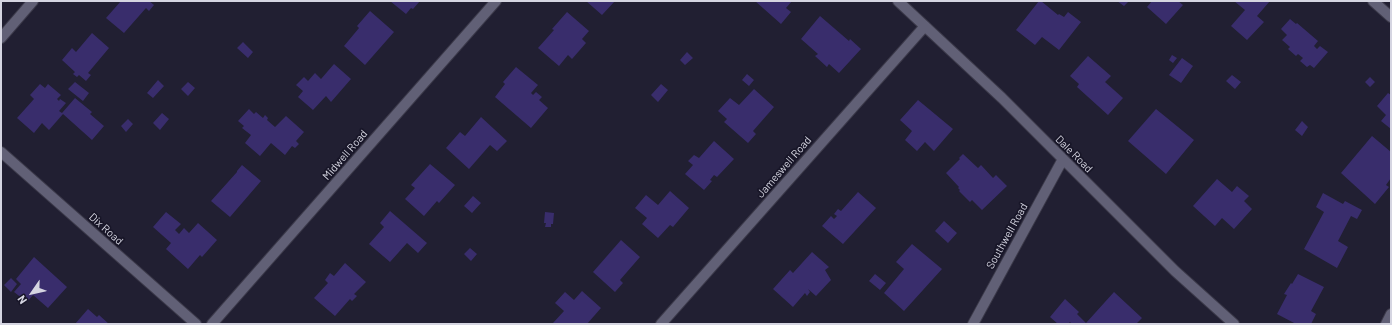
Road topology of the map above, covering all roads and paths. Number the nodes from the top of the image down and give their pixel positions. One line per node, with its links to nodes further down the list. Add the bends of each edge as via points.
1 (33, 1): 7 (street)
2 (496, 1): 12 (street, Midwell Road)
3 (898, 1): 6 (street, Dale Road)
4 (1373, 1): 5 (street)
5 (1391, 17)
6 (925, 26): 9 (street, Dale Road); 13 (street, Jameswell Road)
7 (1, 38)
8 (1, 152): 11 (street, Dix Road)
9 (1063, 159): 14 (street, Southwell Road); 15 (street, Dale Road, via 1141,238)
10 (1391, 314): 16 (street)
11 (196, 324)
12 (212, 324)
13 (662, 324)
14 (973, 324)
15 (1234, 324)
16 (1386, 324)

